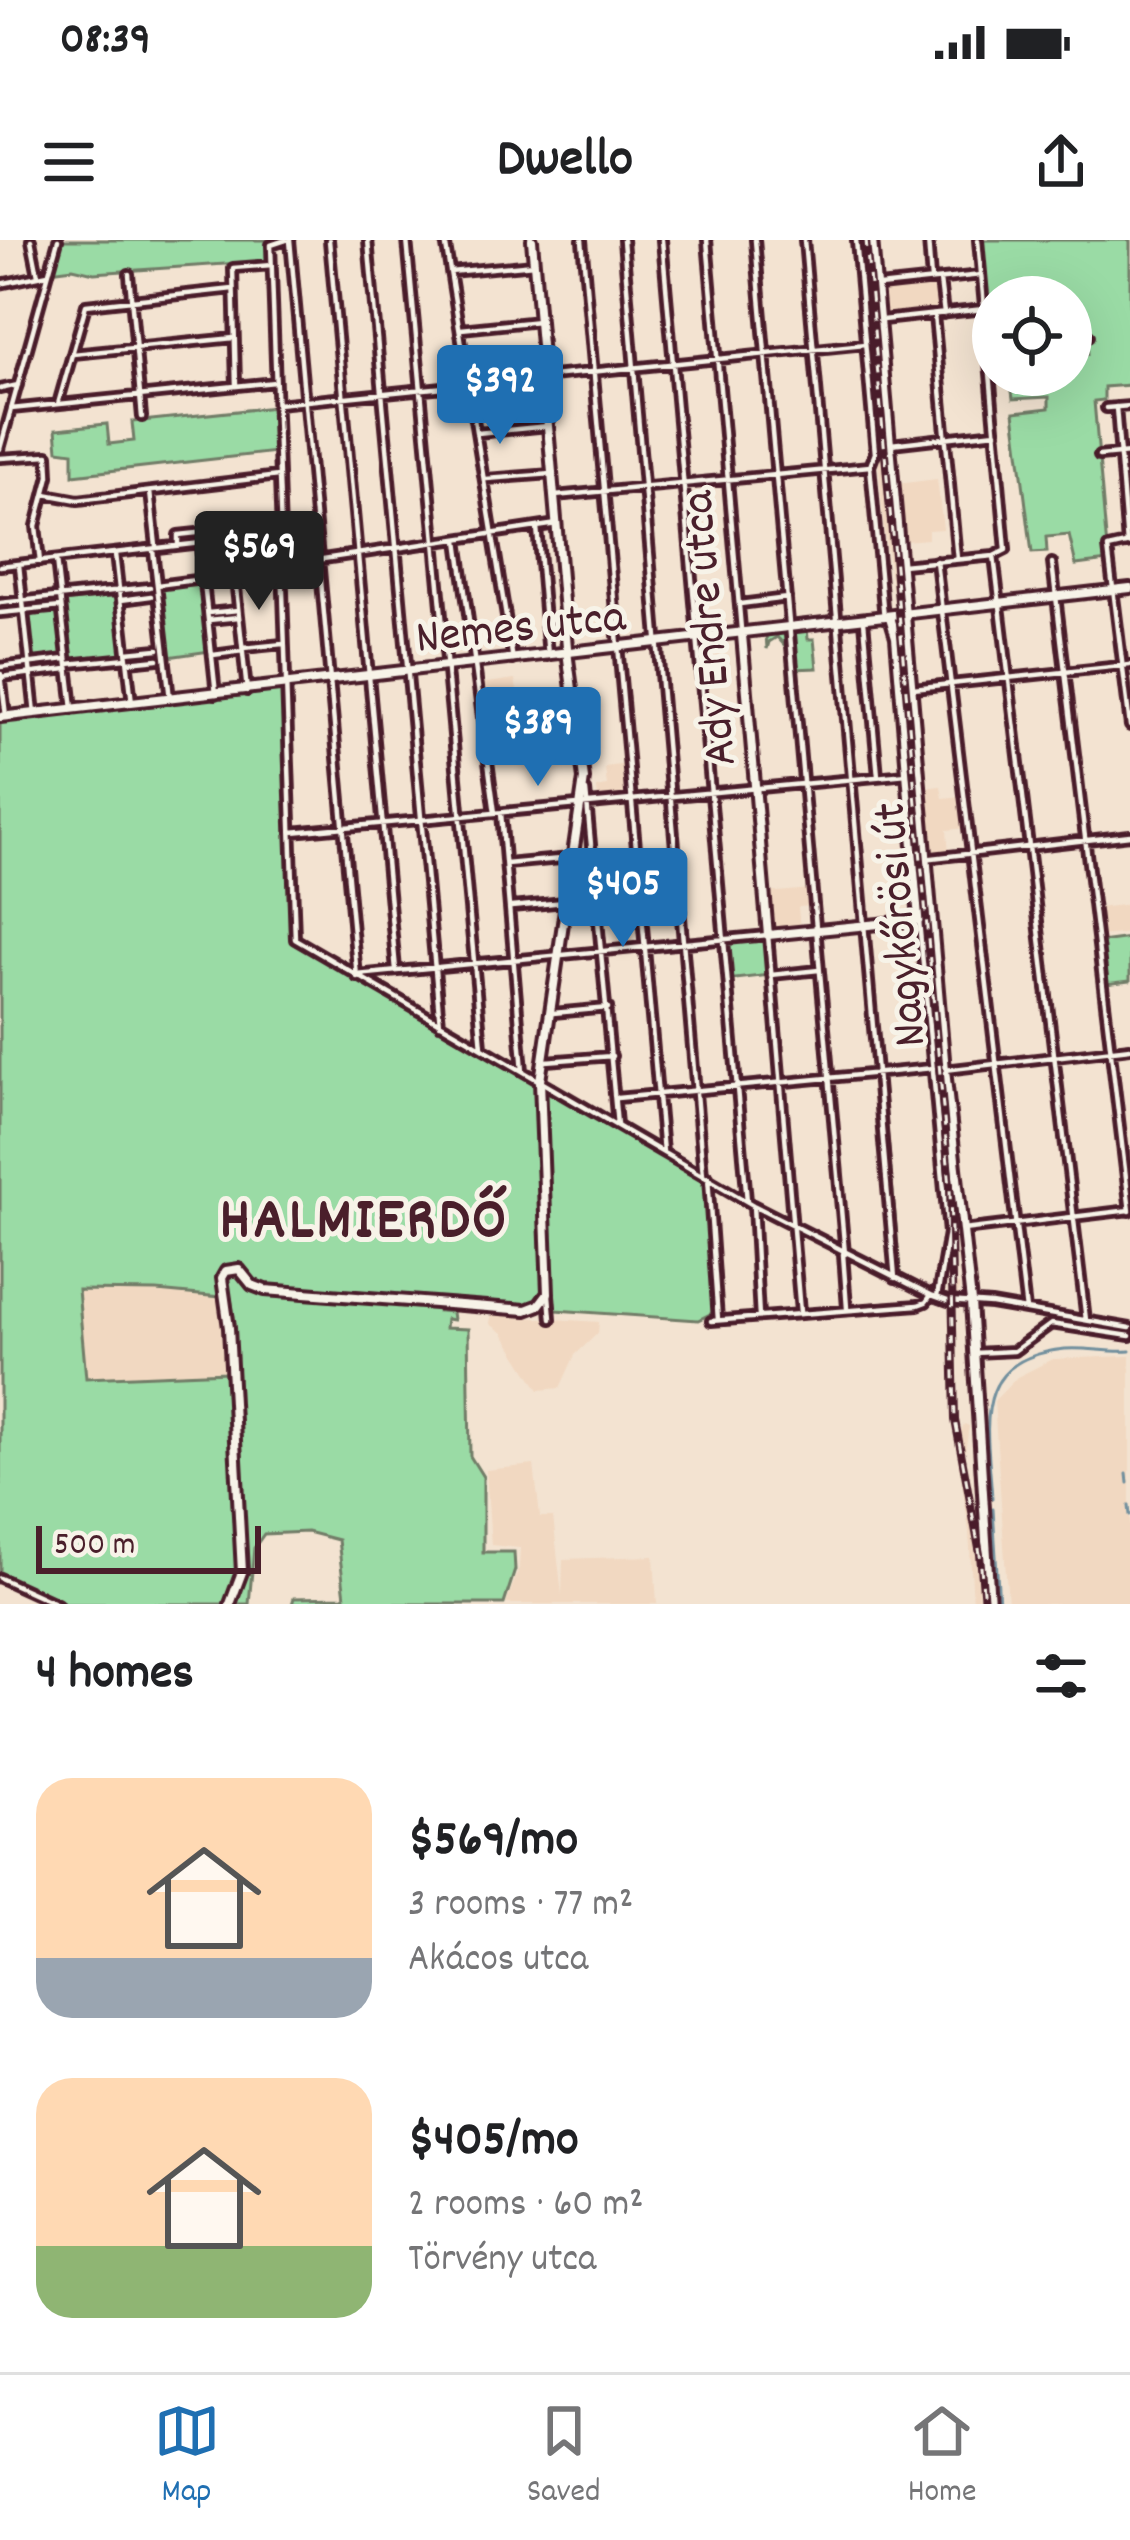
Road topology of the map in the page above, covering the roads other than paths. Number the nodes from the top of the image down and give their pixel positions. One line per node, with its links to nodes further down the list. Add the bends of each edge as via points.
1 (31, 240): 25 (street)
2 (58, 240): 23 (street)
3 (288, 240): 19 (street); 60 (street)
4 (329, 240): 59 (street)
5 (368, 240): 56 (street)
6 (407, 240): 55 (street)
7 (445, 240): 22 (street)
8 (532, 240): 20 (street)
9 (582, 240): 48 (street)
10 (622, 240): 47 (street)
11 (662, 240): 46 (street)
12 (706, 240): 45 (street, Ady Endre utca)
13 (755, 240): 43 (street)
14 (803, 240): 42 (street)
15 (856, 240): 40 (street)
16 (872, 240): 30 (street, Nagykőrösi út)
17 (928, 240): 27 (street)
18 (978, 240): 26 (street)
19 (272, 242): 21 (street)
20 (534, 264): 22 (street); 37 (street)
21 (272, 265): 31 (street, via 233,268); 50 (street)
22 (450, 272): 38 (street)
23 (48, 274): 25 (street); 52 (street)
24 (130, 274): 32 (street)
25 (38, 275): 29 (street)
26 (981, 275): 28 (street)
27 (932, 280): 28 (street); 30 (street)
28 (940, 280): 34 (street)
29 (0, 284)
30 (876, 286): 36 (street, Nagykőrösi út)
31 (233, 289): 32 (street); 39 (street)
32 (134, 300): 41 (street); 44 (street, via 86,305)
33 (972, 310): 34 (street)
34 (944, 314): 35 (street)
35 (934, 315): 36 (street); 71 (street)
36 (878, 320): 72 (street, Nagykőrösi út)
37 (539, 321): 38 (street); 49 (street)
38 (460, 330): 51 (street)
39 (234, 338): 41 (street); 53 (street)
40 (866, 344): 42 (street); 78 (street)
41 (137, 348): 44 (street); 57 (street)
42 (813, 349): 43 (street); 79 (street)
43 (765, 353): 45 (street); 81 (street)
44 (73, 354): 61 (street)
45 (717, 359): 46 (street); 84 (street, Ady Endre utca)
46 (673, 364): 47 (street); 85 (street)
47 (634, 367): 48 (street); 86 (street)
48 (594, 372): 49 (street); 88 (street)
49 (544, 376): 51 (street); 68 (street)
50 (275, 382): 53 (street); 62 (street)
51 (469, 384): 55 (street); 69 (street)
52 (18, 385): 54 (street); 66 (street)
53 (236, 386): 57 (street)
54 (0, 389)
55 (422, 389): 56 (street); 103 (street)
56 (382, 393): 59 (street); 108 (street)
57 (142, 396): 61 (street); 67 (street)
58 (994, 396): 70 (street)
59 (343, 397): 60 (street); 110 (street)
60 (304, 402): 62 (street); 114 (street)
61 (58, 404): 66 (street)
62 (277, 404): 82 (street)
63 (1130, 406): 64 (street)
64 (1116, 407): 65 (street); 75 (street)
65 (1106, 408)
66 (11, 409): 73 (street)
67 (142, 417)
68 (548, 426): 69 (street); 80 (street)
69 (477, 433): 83 (street)
70 (996, 433): 71 (street); 111 (street, via 1006,550)
71 (945, 438): 72 (street); 112 (street)
72 (891, 444): 119 (street, Nagykőrösi út)
73 (0, 448)
74 (1130, 453): 75 (street)
75 (1121, 454): 76 (street); 91 (street)
76 (1099, 456)
77 (0, 458): 89 (street, via 44,454)
78 (870, 466): 79 (street); 144 (street)
79 (824, 470): 81 (street); 146 (street)
80 (553, 474): 83 (street); 90 (street)
81 (777, 475): 84 (street); 131 (street)
82 (278, 476): 87 (street); 99 (street)
83 (484, 480): 98 (street)
84 (728, 480): 85 (street); 136 (street, Ady Endre utca)
85 (684, 484): 86 (street); 149 (street)
86 (644, 488): 88 (street); 151 (street)
87 (150, 492): 89 (street, via 78,500); 107 (street)
88 (604, 492): 90 (street); 152 (street)
89 (45, 494): 115 (street, via 36,526)
90 (555, 496): 92 (street)
91 (1128, 513): 104 (street)
92 (556, 524): 94 (street); 155 (street)
93 (260, 526): 95 (street)
94 (537, 527): 98 (street); 157 (street)
95 (245, 528): 96 (street); 100 (street)
96 (222, 530): 97 (street); 102 (street)
97 (196, 533): 105 (street); 106 (street, via 177,536)
98 (494, 533): 101 (street); 160 (street)
99 (279, 534): 100 (street); 121 (street)
100 (245, 538): 102 (street)
101 (458, 539): 103 (street); 163 (street)
102 (227, 540): 105 (street); 122 (street)
103 (437, 543): 108 (street); 165 (street)
104 (1129, 543): 127 (street, via 1108,548)
105 (198, 544): 106 (street); 123 (street)
106 (178, 546): 107 (street)
107 (154, 548): 109 (street); 124 (street)
108 (398, 548): 110 (street); 167 (street)
109 (115, 553): 113 (street); 126 (street)
110 (359, 554): 114 (street); 170 (street)
111 (994, 556): 112 (street); 135 (street)
112 (957, 559): 116 (street)
113 (56, 560): 115 (street); 129 (street)
114 (320, 560): 121 (street); 172 (street)
115 (40, 562): 118 (street)
116 (936, 562): 119 (street); 139 (street)
117 (1052, 562): 130 (street)
118 (19, 564): 120 (street); 133 (street)
119 (902, 565): 142 (street, Nagykőrösi út)
120 (0, 566)
121 (281, 568): 122 (street); 150 (street)
122 (234, 576): 123 (street); 141 (street)
123 (203, 579): 124 (street); 143 (street)
124 (153, 586): 126 (street); 178 (street)
125 (1130, 588): 127 (street, Nemes utca)
126 (119, 589): 129 (street); 132 (street)
127 (1114, 590): 130 (street, Nemes utca); 164 (street)
128 (151, 596): 132 (street)
129 (60, 597): 133 (street); 137 (street)
130 (1057, 597): 135 (street, Nemes utca); 168 (street)
131 (788, 598): 136 (street); 147 (street)
132 (121, 600): 158 (street)
133 (23, 601): 134 (street); 138 (street)
134 (0, 603)
135 (1000, 603): 139 (street, Nemes utca); 171 (street)
136 (739, 604): 148 (street, Ady Endre utca)
137 (61, 607): 138 (street); 162 (street)
138 (24, 610): 140 (street); 161 (street)
139 (942, 610): 142 (street, Nemes utca); 173 (street)
140 (0, 613)
141 (238, 613): 143 (street); 154 (street)
142 (904, 615): 144 (street, Nemes utca); 175 (street, Nagykőrösi út)
143 (208, 616): 156 (street)
144 (887, 618): 145 (street, Nemes utca); 184 (street, via 895,632)
145 (864, 620): 146 (street, Nemes utca); 185 (street)
146 (838, 622): 147 (street, Nemes utca); 186 (street)
147 (790, 628): 148 (street, Nemes utca); 187 (street)
148 (742, 635): 149 (street, Nemes utca); 188 (street, Ady Endre utca)
149 (697, 639): 151 (street, Nemes utca); 189 (street)
150 (283, 644): 154 (street); 174 (street)
151 (658, 644): 152 (street, Nemes utca); 190 (street)
152 (618, 648): 155 (street, Nemes utca); 191 (street)
153 (158, 649): 158 (street)
154 (243, 650): 156 (street); 176 (street)
155 (568, 654): 157 (street, Nemes utca); 192 (street)
156 (212, 655): 177 (street)
157 (548, 656): 160 (street, Nemes utca)
158 (127, 658): 159 (street); 162 (street); 179 (street)
159 (158, 658)
160 (514, 660): 163 (street, Nemes utca)
161 (30, 663): 162 (street); 166 (street); 169 (street)
162 (68, 664): 169 (street); 180 (street)
163 (474, 665): 165 (street, Nemes utca); 193 (street)
164 (1126, 665): 168 (street); 183 (street)
165 (449, 668): 167 (street, Nemes utca); 194 (street)
166 (0, 670): 169 (street); 182 (street)
167 (409, 672): 170 (street, Nemes utca); 195 (street)
168 (1065, 672): 171 (street); 200 (street)
169 (31, 673): 181 (street)
170 (369, 676): 172 (street, Nemes utca); 196 (street)
171 (1009, 678): 173 (street); 201 (street)
172 (331, 680): 174 (street, Nemes utca); 197 (street)
173 (952, 684): 175 (street); 202 (street)
174 (286, 686): 176 (street, Nemes utca); 198 (street)
175 (913, 688): 204 (street, Nagykőrösi út)
176 (248, 691): 177 (street, Nemes utca)
177 (216, 694): 178 (street, Nemes utca)
178 (170, 699): 179 (street, Nemes utca)
179 (132, 704): 180 (street, Nemes utca)
180 (73, 710): 181 (street, Nemes utca)
181 (35, 714): 182 (street, Nemes utca)
182 (3, 717)
183 (1130, 726)
184 (908, 773): 185 (street); 205 (street)
185 (878, 776): 186 (street)
186 (851, 779): 187 (street); 210 (street)
187 (804, 785): 188 (street); 211 (street)
188 (755, 789): 189 (street); 212 (street, Ady Endre utca)
189 (710, 793): 190 (street); 213 (street)
190 (671, 796): 191 (street); 214 (street)
191 (632, 800): 192 (street); 215 (street)
192 (584, 805): 193 (street); 203 (street); 216 (street)
193 (498, 813): 194 (street); 206 (street)
194 (462, 818): 195 (street); 219 (street)
195 (423, 820): 196 (street); 220 (street)
196 (383, 824): 197 (street); 221 (street)
197 (344, 827): 198 (street); 224 (street)
198 (292, 832): 224 (street, via 296,939)
199 (1130, 835): 200 (street)
200 (1086, 841): 201 (street); 230 (street)
201 (1028, 847): 202 (street); 232 (street)
202 (972, 854): 204 (street); 234 (street)
203 (572, 858): 206 (street); 207 (street)
204 (927, 859): 205 (street); 236 (street, Nagykőrösi út)
205 (914, 860): 209 (street)
206 (506, 864): 208 (street)
207 (565, 902): 208 (street); 217 (street)
208 (510, 907): 218 (street)
209 (920, 920): 210 (street); 235 (street)
210 (864, 926): 211 (street); 238 (street)
211 (817, 930): 212 (street); 222 (street)
212 (768, 935): 213 (street); 223 (street, Ady Endre utca)
213 (724, 940): 214 (street); 242 (street)
214 (684, 944): 215 (street); 243 (street)
215 (645, 947): 216 (street); 244 (street)
216 (602, 952): 217 (street); 225 (street)
217 (559, 955): 218 (street); 226 (street)
218 (514, 959): 219 (street); 237 (street)
219 (475, 963): 220 (street); 228 (street)
220 (436, 967): 221 (street); 227 (street)
221 (396, 970): 224 (street)
222 (819, 970): 223 (street); 239 (street)
223 (771, 975): 241 (street, Ady Endre utca)
224 (357, 976): 227 (street)
225 (608, 1008): 226 (street); 231 (street)
226 (550, 1013): 233 (street)
227 (440, 1024): 228 (street)
228 (482, 1047): 237 (street)
229 (1130, 1048): 230 (street)
230 (1110, 1050): 232 (street); 250 (street)
231 (612, 1056): 233 (street); 245 (street)
232 (1053, 1058): 234 (street); 251 (street)
233 (543, 1062): 240 (street)
234 (997, 1064): 236 (street); 252 (street)
235 (933, 1068): 238 (street); 258 (street, via 948,1239)
236 (945, 1070): 254 (street, Nagykőrösi út)
237 (523, 1071): 240 (street)
238 (877, 1073): 239 (street); 256 (street)
239 (830, 1078): 241 (street); 255 (street)
240 (541, 1082): 246 (street); 257 (street)
241 (781, 1082): 242 (street); 253 (street, Ady Endre utca)
242 (737, 1087): 243 (street); 249 (street)
243 (699, 1090): 244 (street); 248 (street)
244 (658, 1094): 245 (street); 247 (street)
245 (616, 1098): 246 (street)
246 (617, 1125): 247 (street)
247 (663, 1152): 248 (street)
248 (705, 1176): 249 (street); 264 (street, via 715,1321)
249 (750, 1203): 253 (street); 264 (street)
250 (1130, 1210): 251 (street)
251 (1072, 1216): 252 (street); 265 (street)
252 (1017, 1224): 254 (street); 262 (street)
253 (794, 1227): 255 (street); 263 (street, Ady Endre utca)
254 (960, 1231): 259 (street, Nagykőrösi út)
255 (844, 1253): 256 (street); 260 (street)
256 (895, 1278): 258 (street)
257 (548, 1293): 261 (street); 261 (street, via 551,1316)
258 (934, 1296): 259 (street); 260 (street, via 917,1305)
259 (970, 1302): 262 (street); 267 (street, Nagykőrösi út)
260 (847, 1308): 263 (street)
261 (531, 1309): 272 (street, via 266,1290 239,1269 224,1273 242,1572)
262 (1026, 1310): 265 (street)
263 (800, 1312): 264 (street)
264 (759, 1317)
265 (1086, 1320): 266 (street)
266 (1130, 1332): 268 (street, via 1051,1324 1019,1349)
267 (974, 1353): 268 (street); 269 (street, Nagykőrösi út)
268 (989, 1353): 269 (street)
269 (975, 1366): 273 (street, Nagykőrösi út)
270 (0, 1579): 271 (street)
271 (57, 1604)
272 (230, 1604)
273 (990, 1604)

